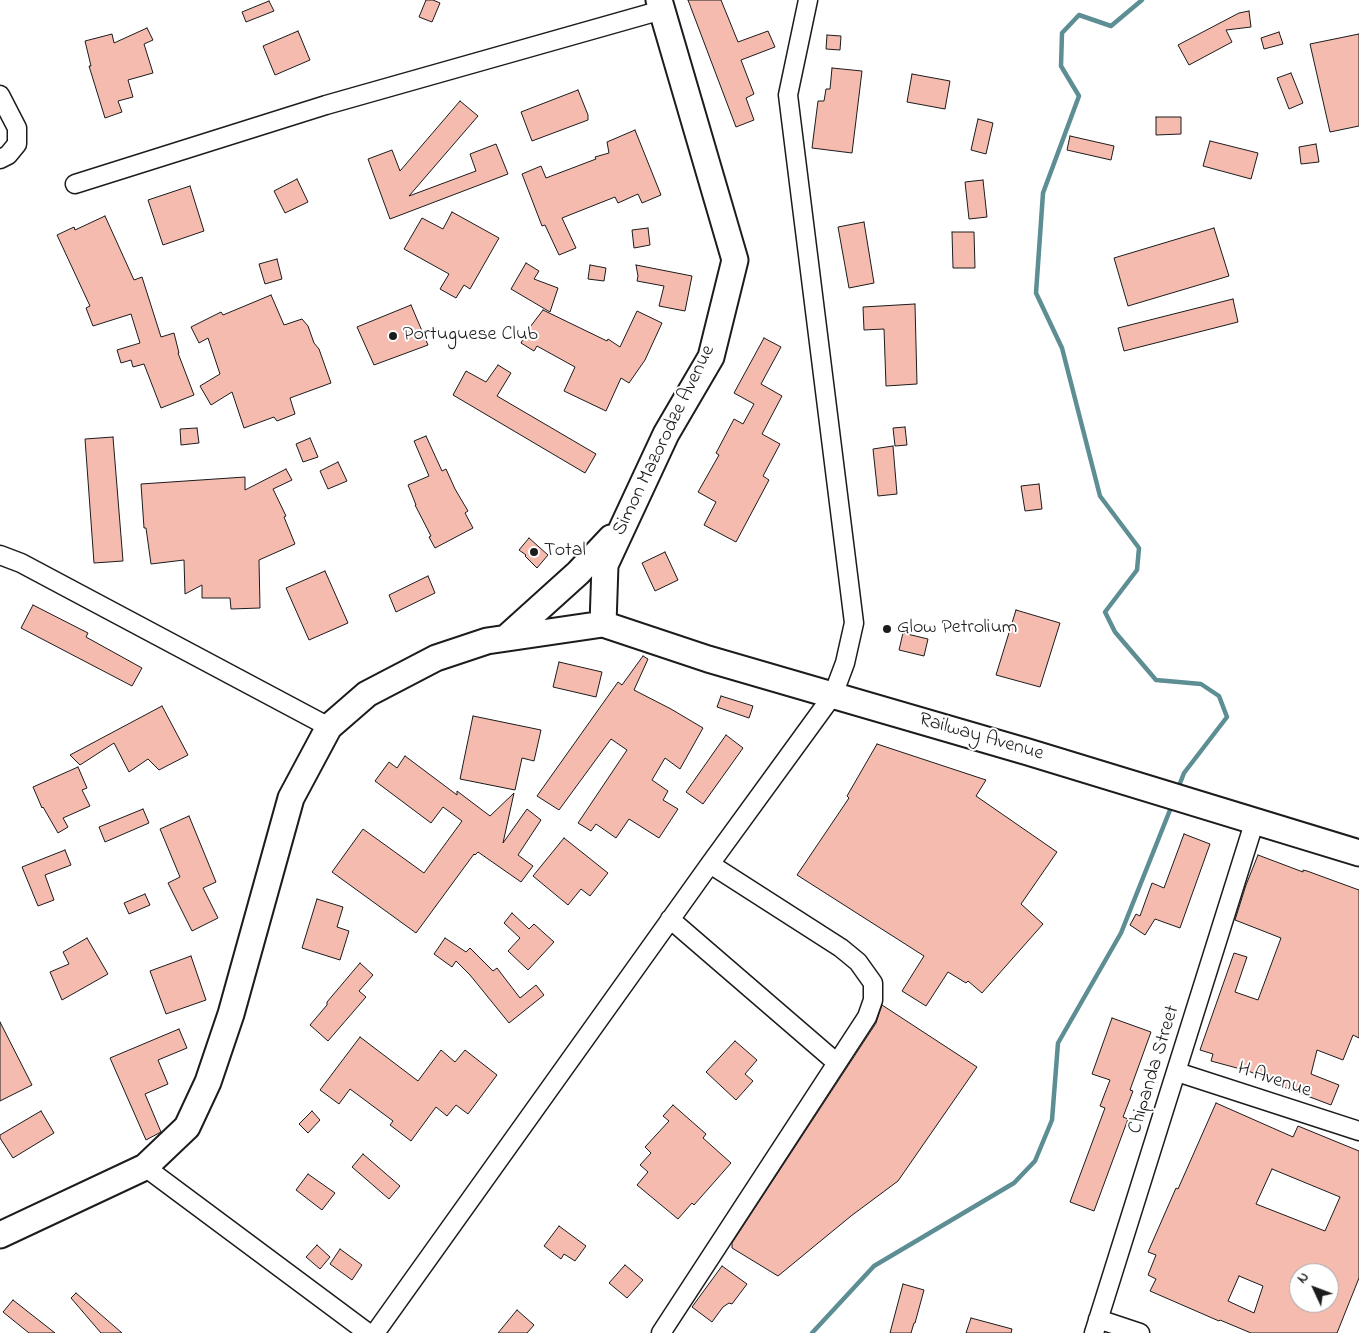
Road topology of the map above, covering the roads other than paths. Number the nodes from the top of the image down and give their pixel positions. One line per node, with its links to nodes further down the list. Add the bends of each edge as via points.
1 (808, 0): 10 (street, via 788,95 854,622 845,663)
2 (661, 5): 5 (street); 6 (main road, Simon Mazorodze Avenue, via 735,260 711,357 666,434)
3 (0, 95): 4 (street, via 17,128 17,144)
4 (0, 159)
5 (75, 184)
6 (621, 528): 8 (main road, Simon Mazorodze Avenue, via 605,566); 9 (main road, via 578,573)
7 (0, 555): 11 (street)
8 (603, 624): 9 (main road); 10 (main road, Railway Avenue)
9 (506, 638): 11 (main road, via 436,658 367,694)
10 (833, 695): 12 (main road, Railway Avenue); 14 (street)
11 (329, 727): 19 (main road, via 291,798 231,1014 208,1082 187,1127)
12 (1255, 820): 13 (main road, Railway Avenue); 17 (street, Chipanda Street)
13 (1359, 853)
14 (710, 864): 15 (street); 16 (street, via 841,948 858,962 873,983 873,1000 867,1017)
15 (670, 919): 16 (street); 23 (street)
16 (837, 1063): 24 (street)
17 (1177, 1072): 18 (street, H Avenue); 21 (street, Chipanda Street)
18 (1359, 1130)
19 (145, 1167): 20 (main road); 22 (street)
20 (0, 1235)
21 (1096, 1326): 25 (street)
22 (368, 1333)
23 (375, 1333)
24 (661, 1333)
25 (1140, 1333)

